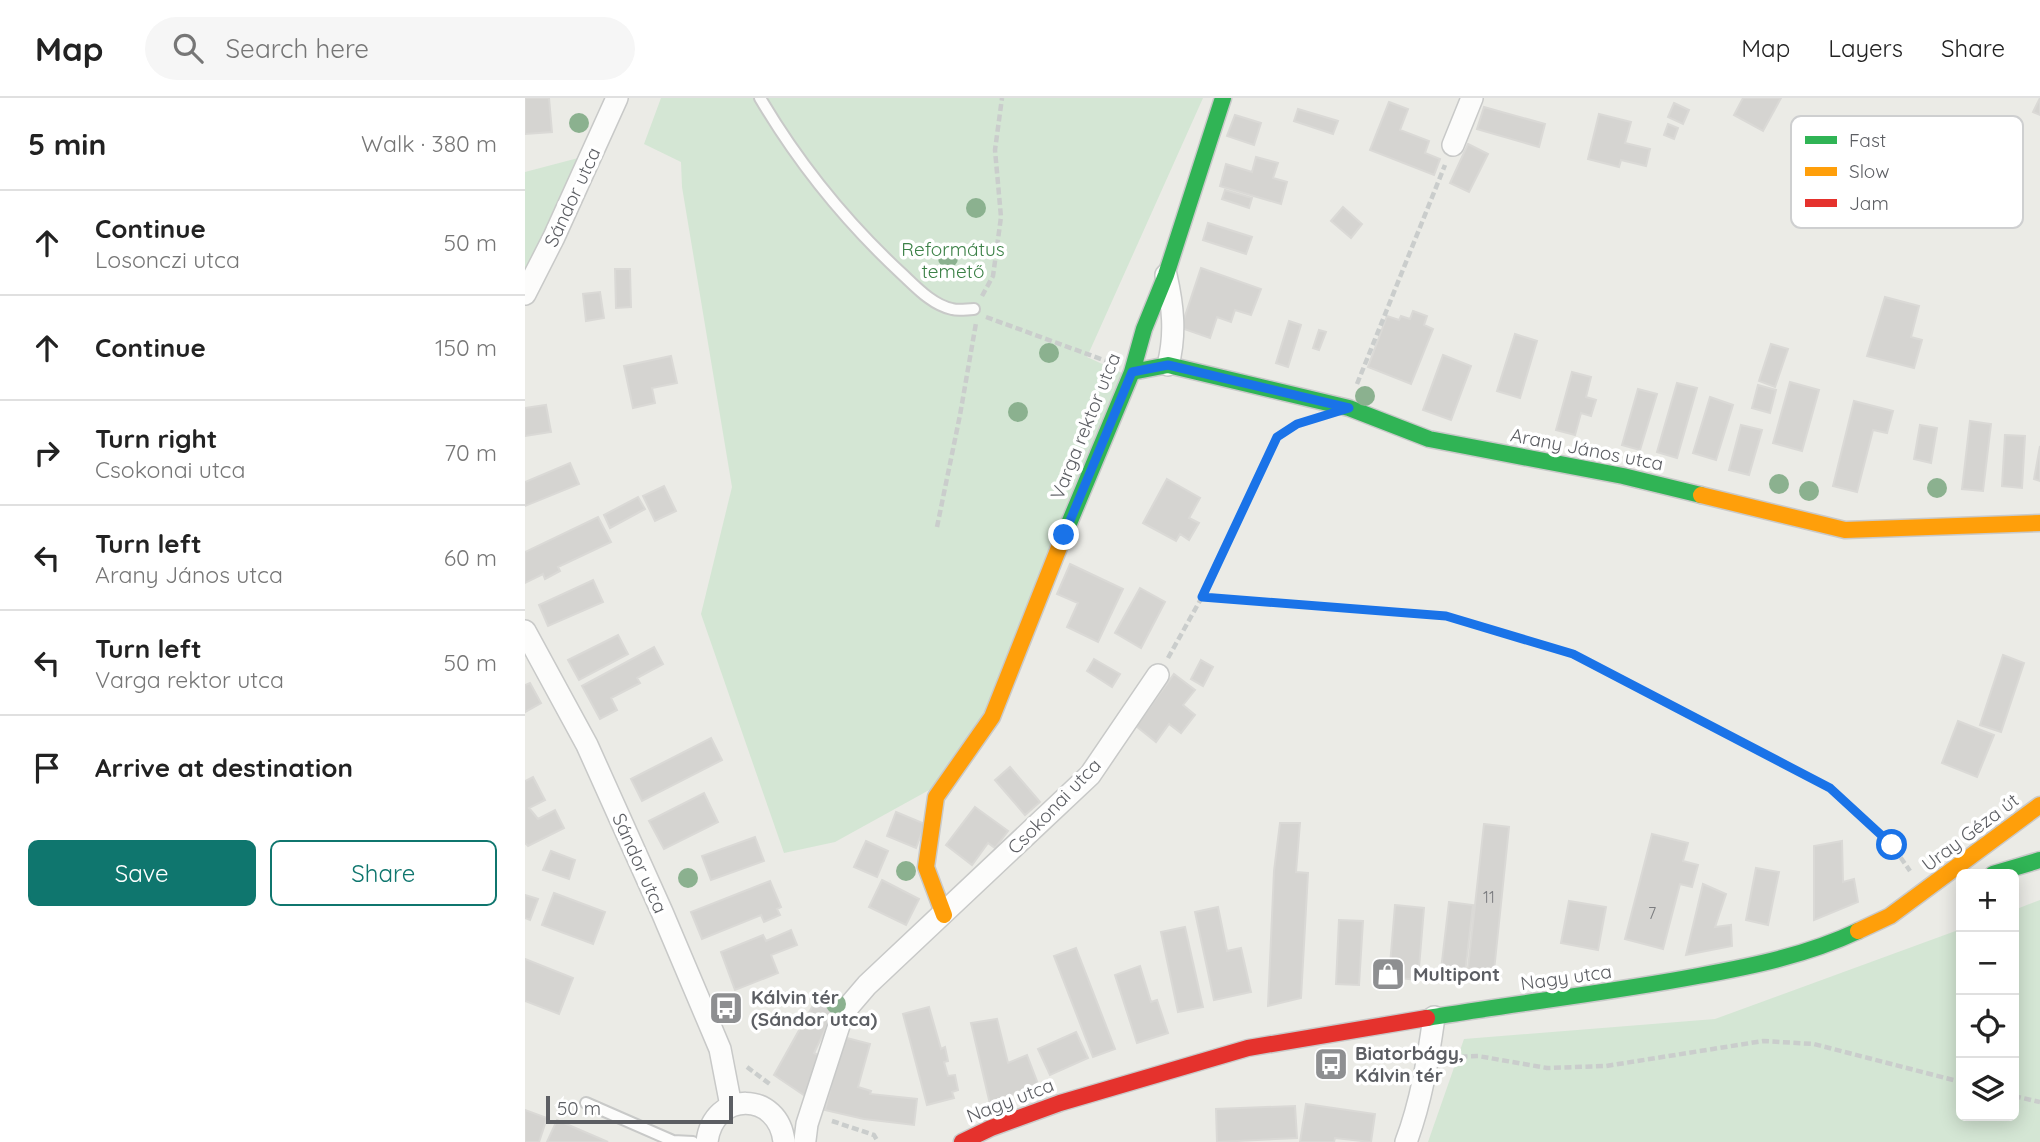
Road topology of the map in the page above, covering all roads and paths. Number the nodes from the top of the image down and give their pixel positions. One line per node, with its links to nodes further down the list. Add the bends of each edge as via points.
1 (617, 98): 8 (street, Sándor utca)
2 (760, 98): 9 (lane, via 809,174 890,263 928,298 952,309)
3 (1002, 98): 9 (path, via 995,150 1001,217 993,276)
4 (1223, 98): 7 (street, Varga rektor utca)
5 (1472, 98): 6 (street)
6 (1453, 145): 13 (path)
7 (1166, 275): 11 (street, via 1174,343); 12 (street, Varga rektor utca)
8 (525, 294)
9 (974, 309): 10 (path, via 989,320); 16 (path, via 977,328)
10 (1115, 364)
11 (1168, 365): 12 (street, Arany János utca); 15 (street, Arany János utca, via 1349,408 1429,439 1623,476 1845,530)
12 (1132, 372): 25 (street, Varga rektor utca, via 992,718 936,797 926,867)
13 (1355, 391)
14 (1310, 420): 17 (path, via 1277,437)
15 (2040, 523)
16 (937, 527)
17 (1202, 597): 19 (path); 24 (path, via 1446,616 1573,654 1830,788 1892,845)
18 (525, 631): 32 (street, Sándor utca, via 587,745 662,912 720,1049)
19 (1158, 675): 25 (street, Csokonai utca, via 1090,775)
20 (2040, 805): 24 (street, Uray Géza út)
21 (2040, 860): 22 (street)
22 (2010, 869)
23 (1956, 883): 24 (street)
24 (1924, 892): 26 (street, Nagy utca, via 1889,916 1841,939 1768,963)
25 (944, 915): 34 (street, Csokonai utca, via 843,1013 807,1124)
26 (1434, 1017): 27 (street); 37 (street, Nagy utca, via 1248,1048 1060,1102)
27 (1429, 1057): 28 (path, via 1478,1056 1547,1069 1606,1066 1763,1041 1814,1044); 38 (street)
28 (1956, 1081)
29 (2019, 1097): 30 (path)
30 (2040, 1102)
31 (586, 1103): 35 (lane, via 673,1140)
32 (731, 1106): 33 (street, via 755,1104 766,1109 782,1128); 36 (street, via 713,1120)
33 (784, 1141): 34 (street)
34 (809, 1141)
35 (693, 1142)
36 (707, 1142)
37 (962, 1142)
38 (1406, 1142)

